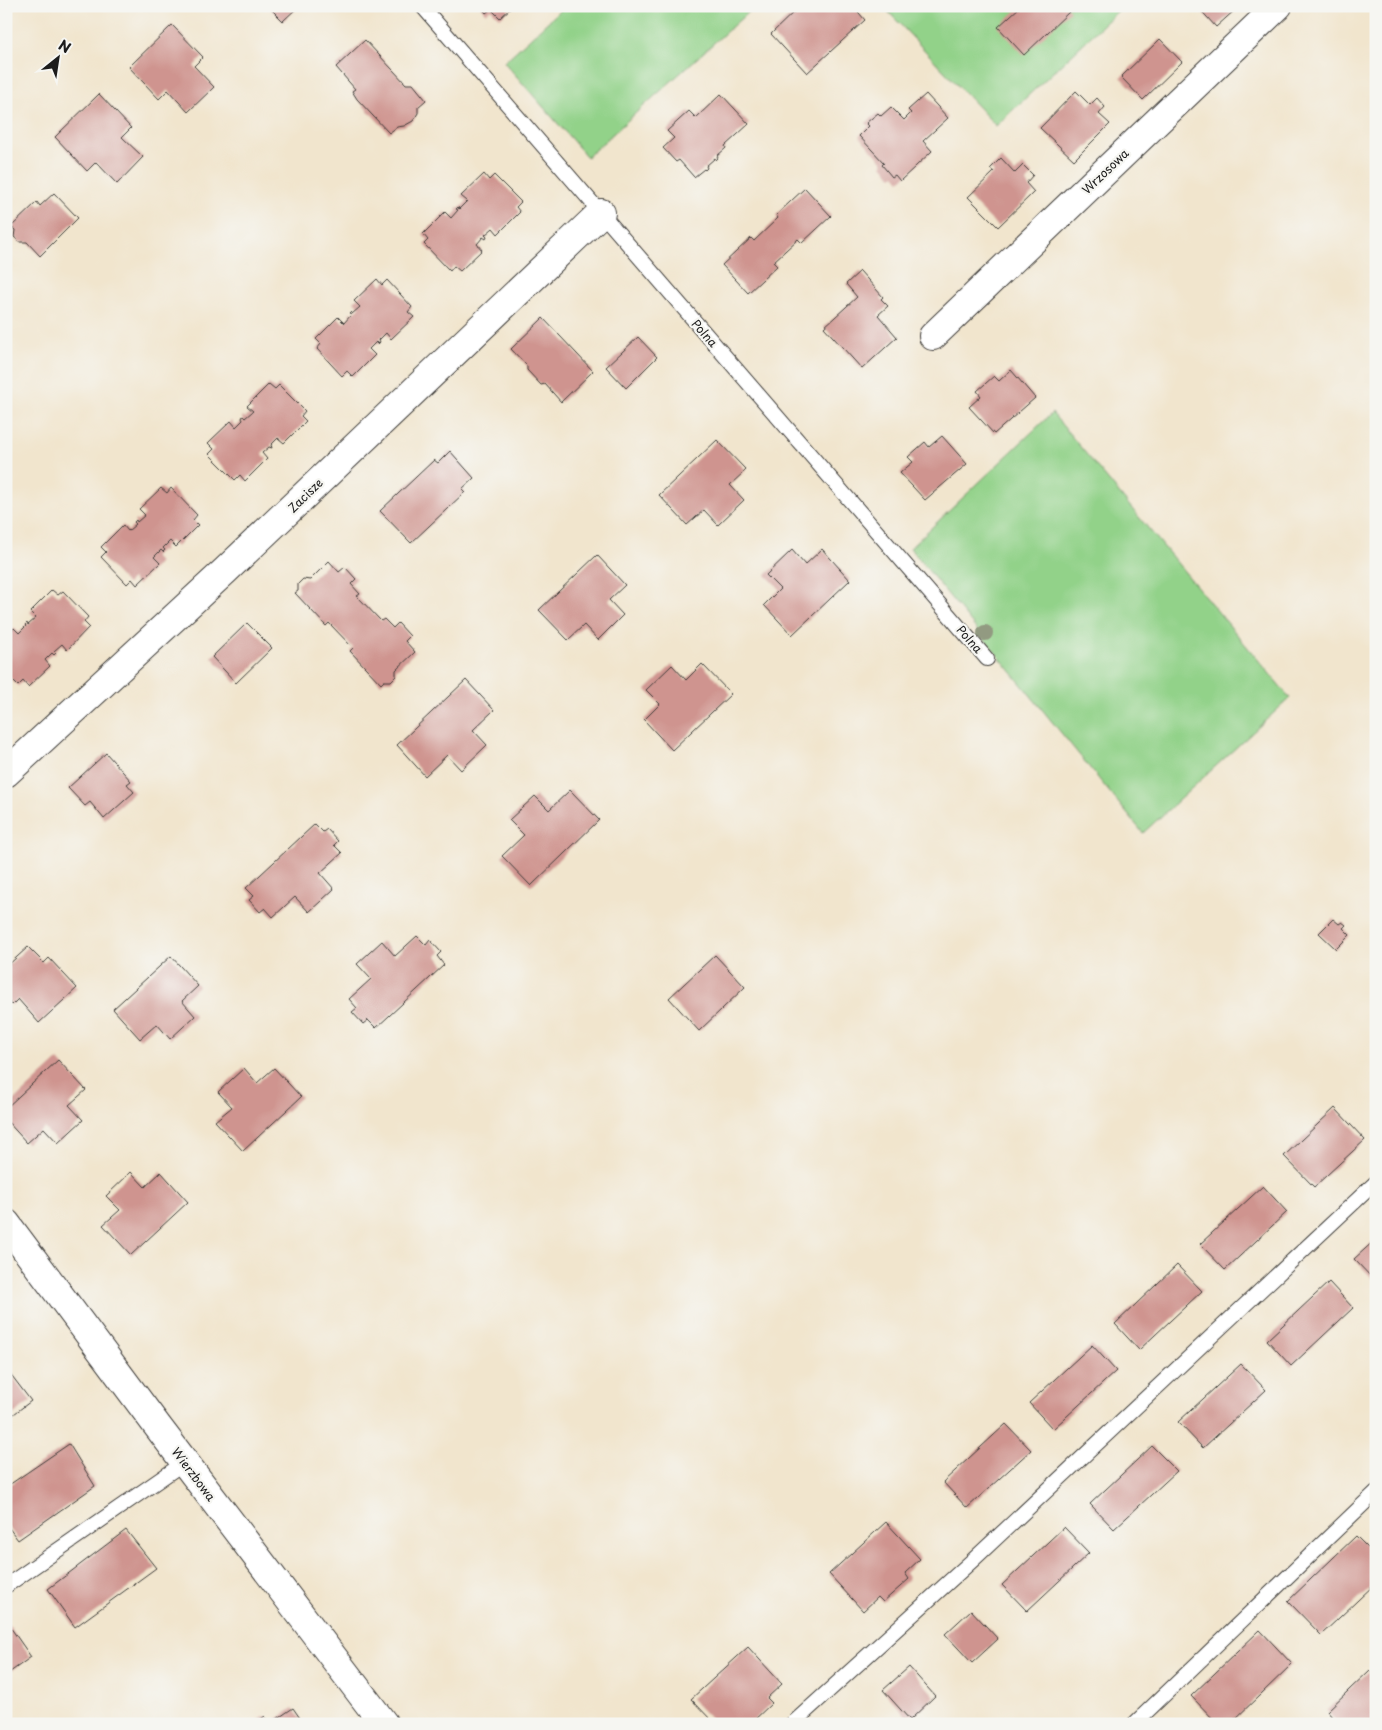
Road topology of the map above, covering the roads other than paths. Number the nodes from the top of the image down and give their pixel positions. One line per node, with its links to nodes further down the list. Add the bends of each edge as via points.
1 (422, 6): 3 (lane, Polna)
2 (1278, 6): 4 (street, Wrzosowa)
3 (600, 213): 5 (lane, Polna); 6 (street, Zacisze, via 232,565)
4 (933, 336)
5 (987, 660)
6 (6, 773)
7 (1376, 1182): 13 (lane, via 974,1559)
8 (6, 1223): 9 (street, Wierzbowa)
9 (185, 1462): 11 (lane); 12 (street, Wierzbowa)
10 (1376, 1492): 14 (lane)
11 (6, 1586)
12 (384, 1724)
13 (792, 1724)
14 (1134, 1724)

